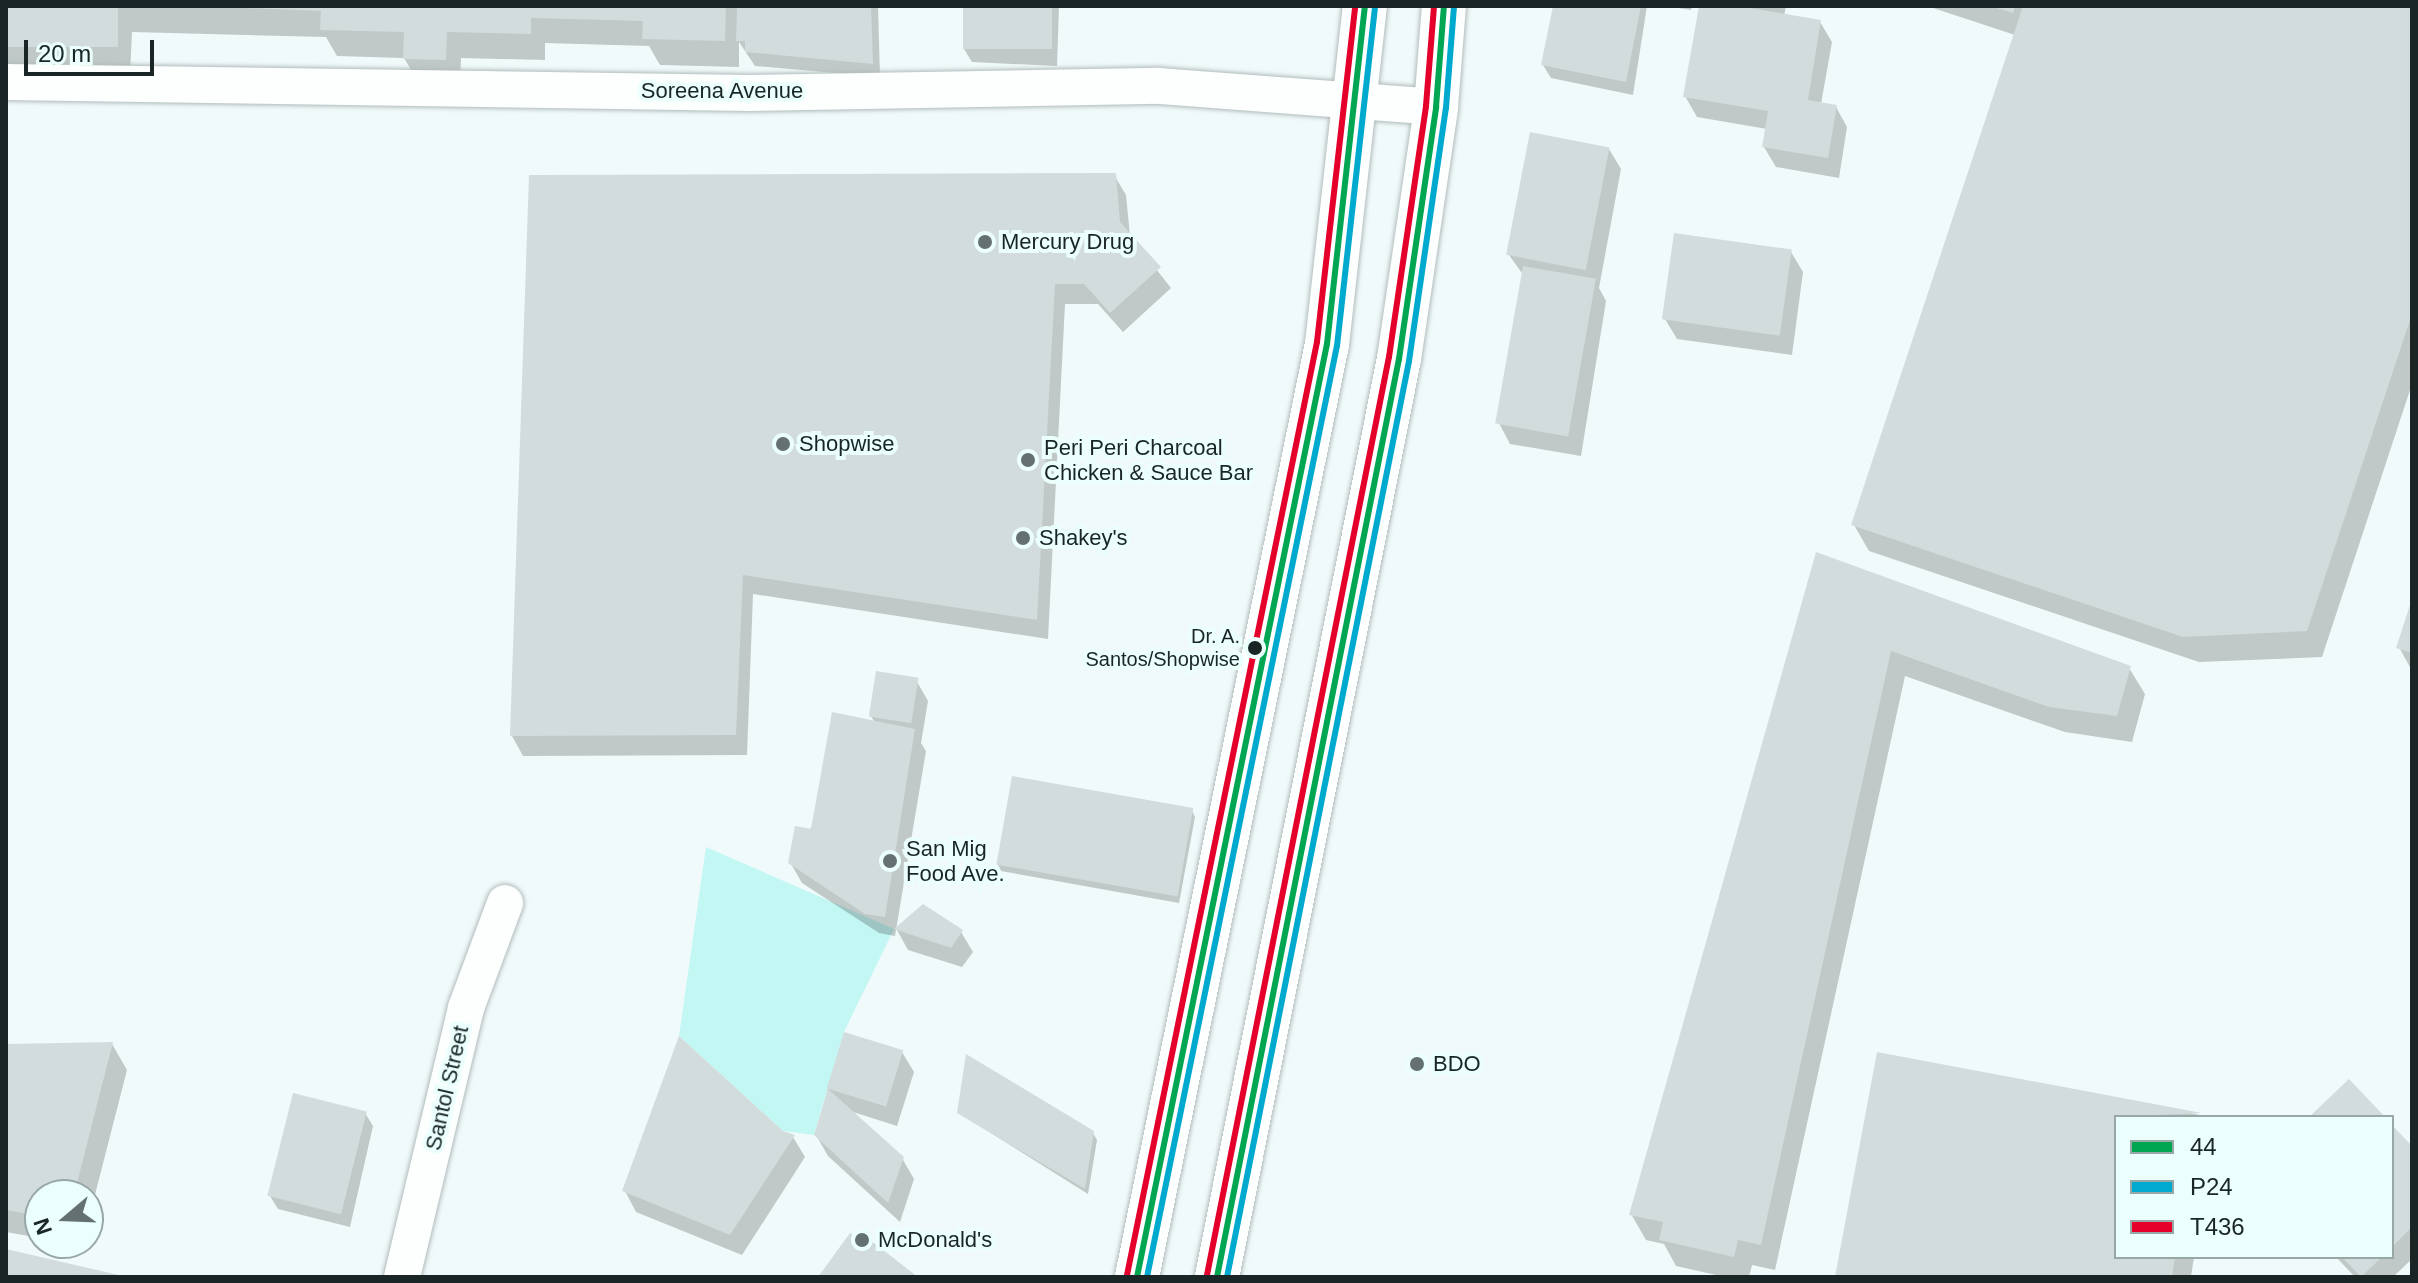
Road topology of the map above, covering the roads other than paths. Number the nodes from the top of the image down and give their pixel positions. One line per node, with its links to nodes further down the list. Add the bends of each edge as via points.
1 (1365, 6): 4 (main road)
2 (1444, 6): 5 (main road)
3 (6, 82): 4 (street, Soreena Avenue, via 749,93 1159,86)
4 (1358, 100): 5 (street, Soreena Avenue); 8 (main road, via 1327,344)
5 (1436, 107): 9 (main road, via 1399,359)
6 (505, 903): 7 (street, Santol Street, via 466,1008)
7 (402, 1277)
8 (1137, 1277)
9 (1217, 1277)

